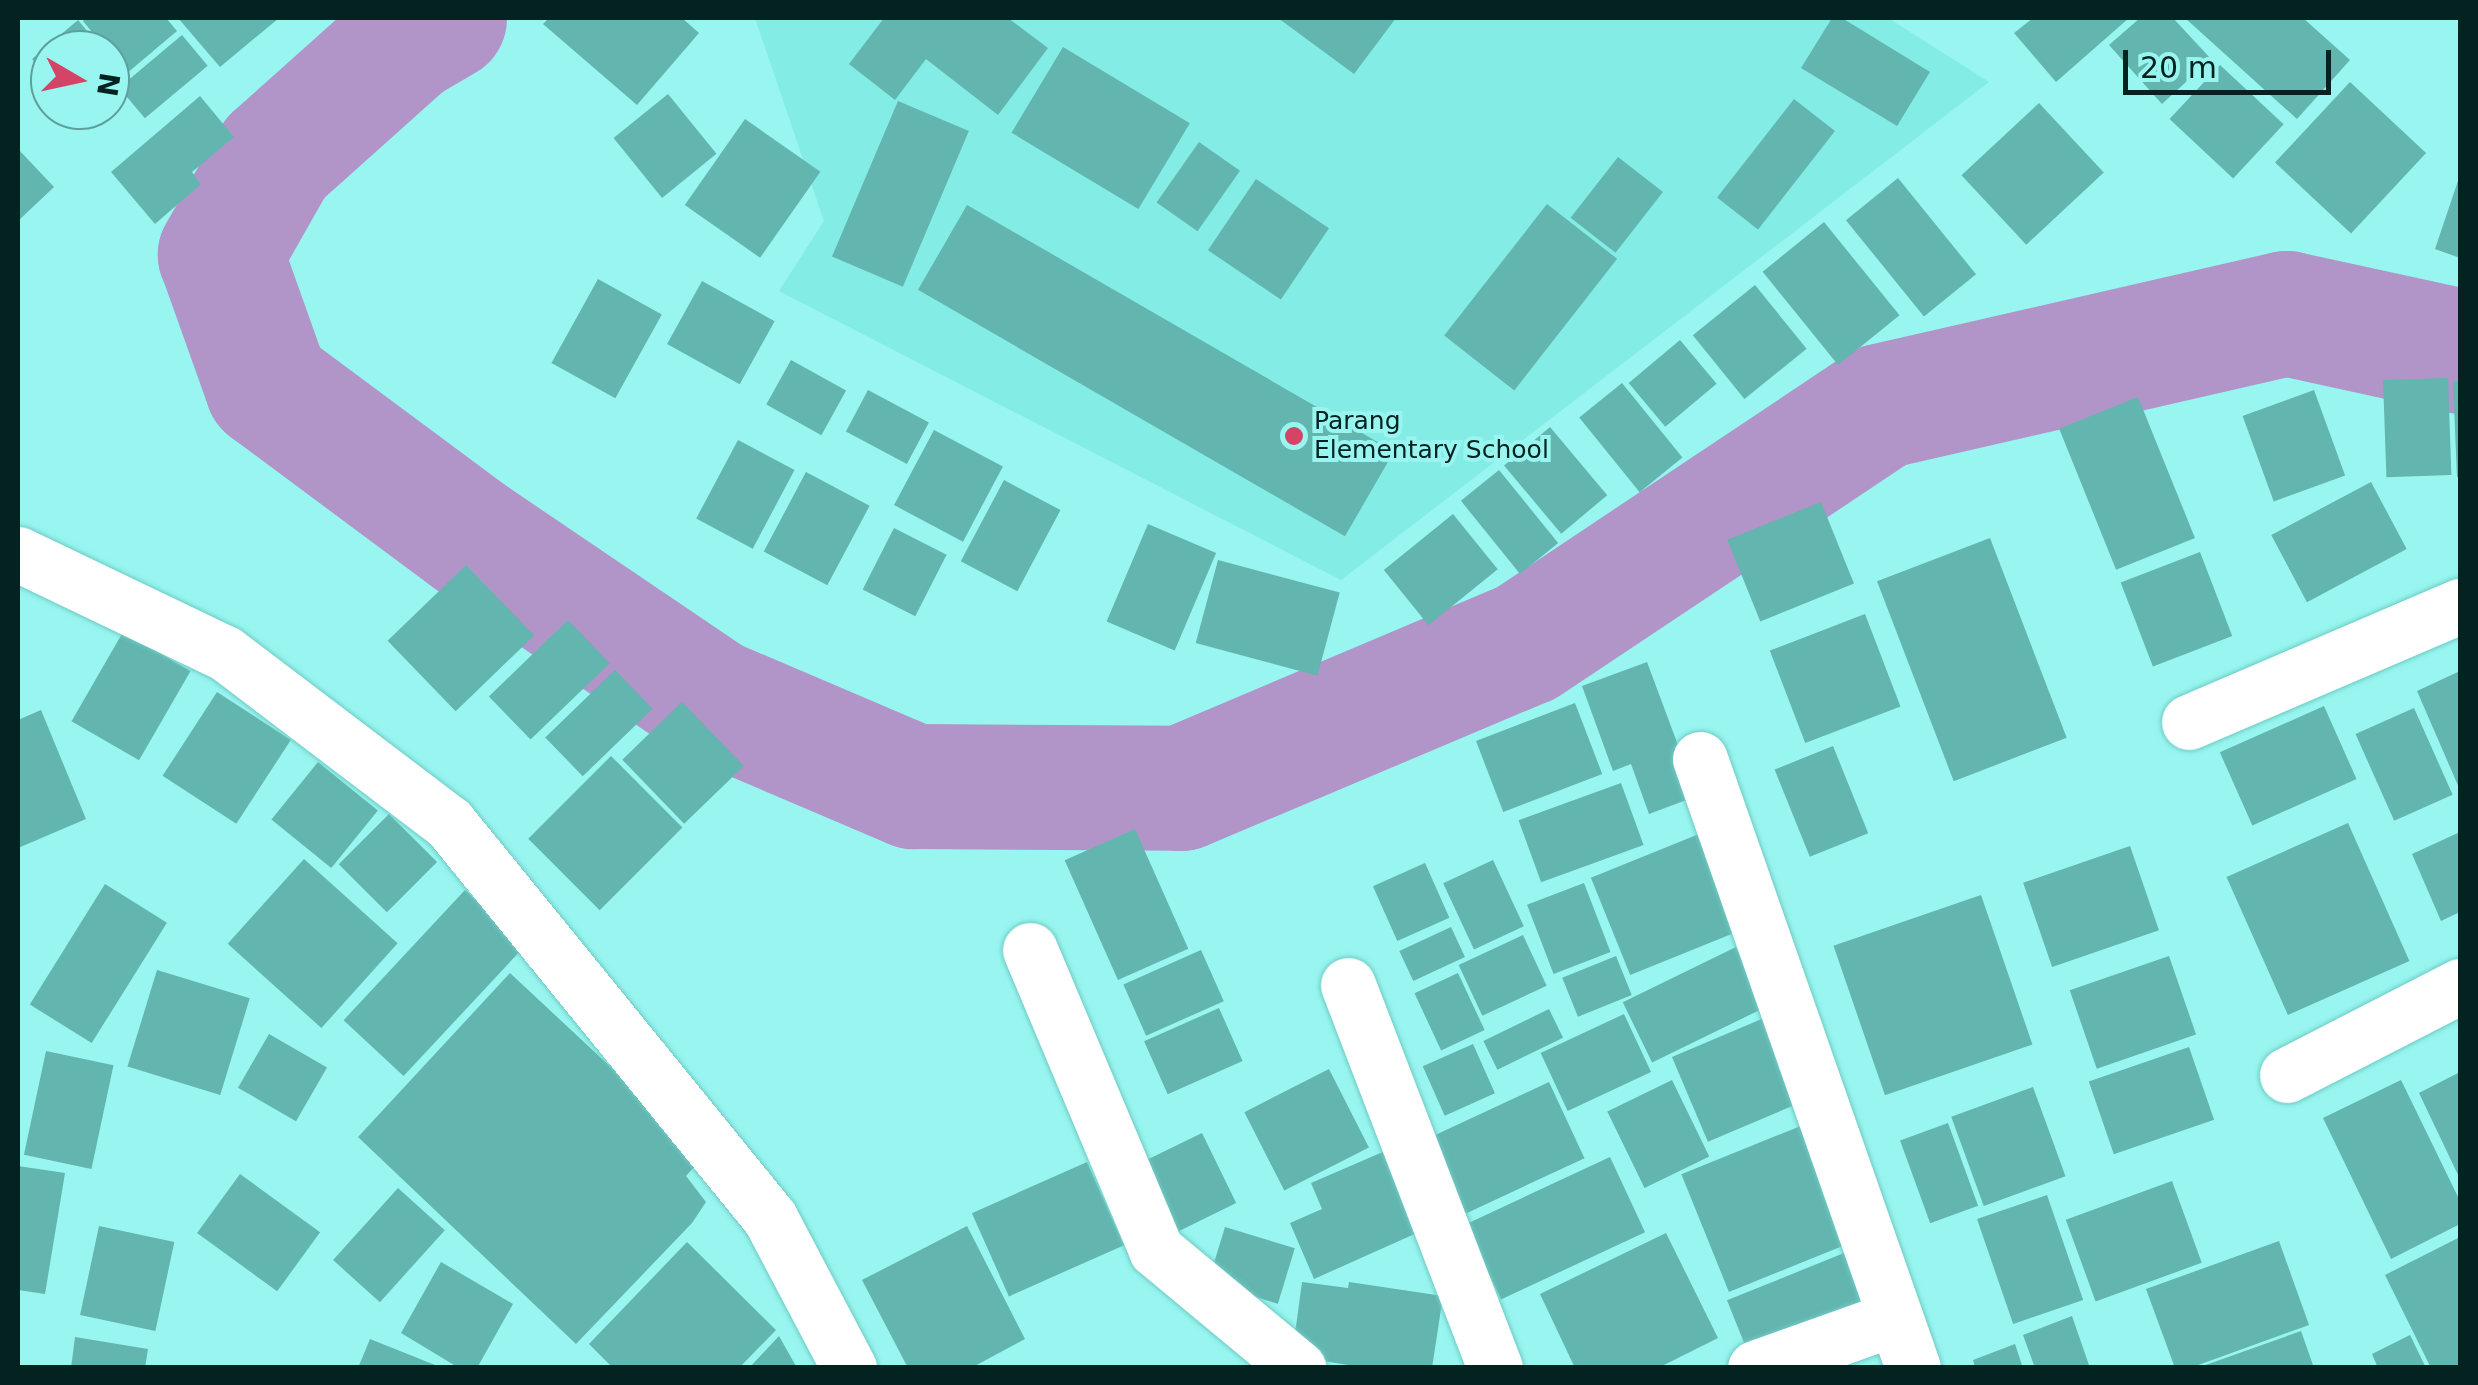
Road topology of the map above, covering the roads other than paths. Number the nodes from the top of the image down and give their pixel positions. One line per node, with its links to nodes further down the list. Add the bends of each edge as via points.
1 (18, 554): 10 (street, via 225,653 449,822 770,1218)
2 (2460, 606): 3 (street)
3 (2188, 722)
4 (1700, 759): 9 (street)
5 (1030, 950): 11 (street, via 1156,1250)
6 (1348, 985): 12 (street)
7 (2460, 986): 8 (street)
8 (2288, 1076)
9 (1904, 1342): 13 (street)
10 (849, 1368)
11 (1298, 1368)
12 (1495, 1368)
13 (1755, 1368)

